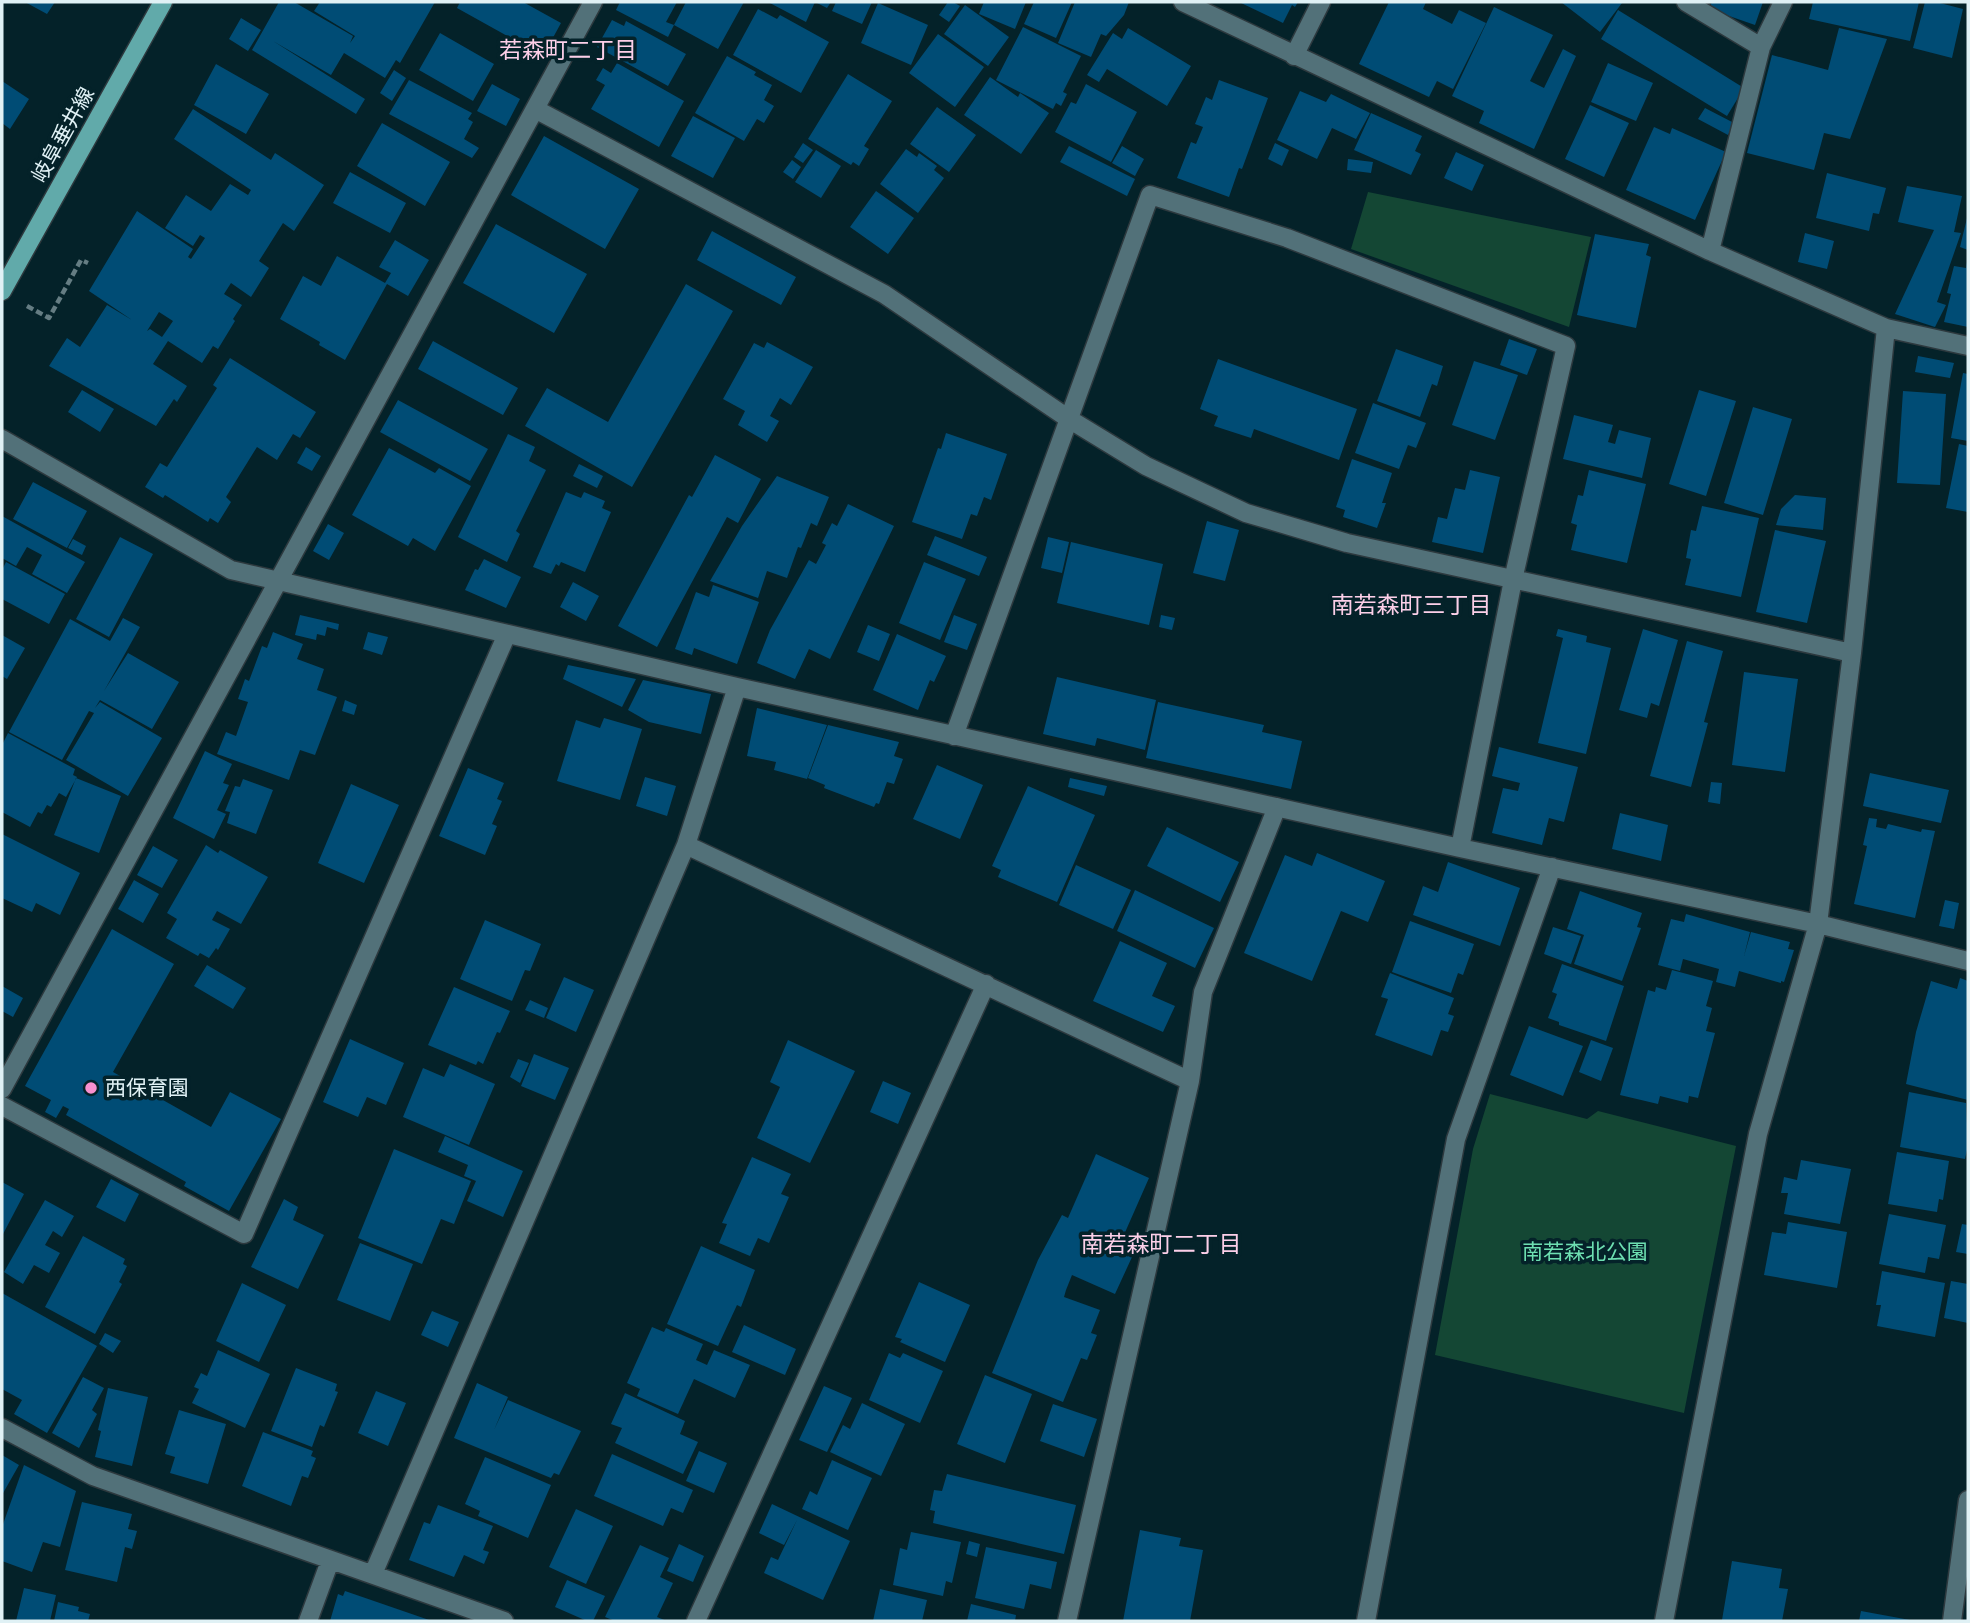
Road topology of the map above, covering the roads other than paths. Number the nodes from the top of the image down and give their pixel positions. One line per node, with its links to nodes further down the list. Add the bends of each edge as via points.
1 (163, 2): 11 (main road, 岐阜垂井線)
2 (593, 2): 9 (street)
3 (1183, 2): 8 (street)
4 (1321, 2): 8 (street)
5 (1686, 2): 7 (street)
6 (1783, 2): 7 (street)
7 (1760, 47): 10 (street)
8 (1294, 56): 10 (street)
9 (535, 109): 14 (street, via 884,294); 17 (street)
10 (1710, 251): 12 (street)
11 (2, 291)
12 (1886, 328): 13 (street); 19 (street)
13 (1968, 346)
14 (1069, 419): 16 (street, via 1146,466 1246,513 1347,543); 16 (street, via 1150,195 1287,238 1566,346); 21 (street)
15 (2, 439): 17 (street, via 231,570)
16 (1514, 579): 19 (street); 24 (street)
17 (278, 582): 18 (street); 30 (street)
18 (507, 634): 20 (street); 31 (street, via 244,1234)
19 (1852, 653): 26 (street)
20 (737, 688): 21 (street); 23 (street)
21 (954, 736): 22 (street)
22 (1277, 807): 24 (street); 29 (street, via 1203,992)
23 (686, 845): 28 (street); 35 (street)
24 (1460, 848): 25 (street)
25 (1552, 867): 26 (street); 40 (street, via 1456,1139)
26 (1818, 924): 27 (street); 41 (street, via 1758,1134)
27 (1968, 961)
28 (986, 984): 29 (street); 38 (street)
29 (1190, 1081): 39 (street)
30 (2, 1089)
31 (2, 1106)
32 (2, 1428): 34 (street, via 93,1476)
33 (1968, 1500): 42 (street)
34 (330, 1561): 35 (street); 36 (street)
35 (373, 1574): 37 (street)
36 (308, 1621)
37 (504, 1621)
38 (696, 1621)
39 (1067, 1621)
40 (1366, 1621)
41 (1664, 1621)
42 (1952, 1621)

